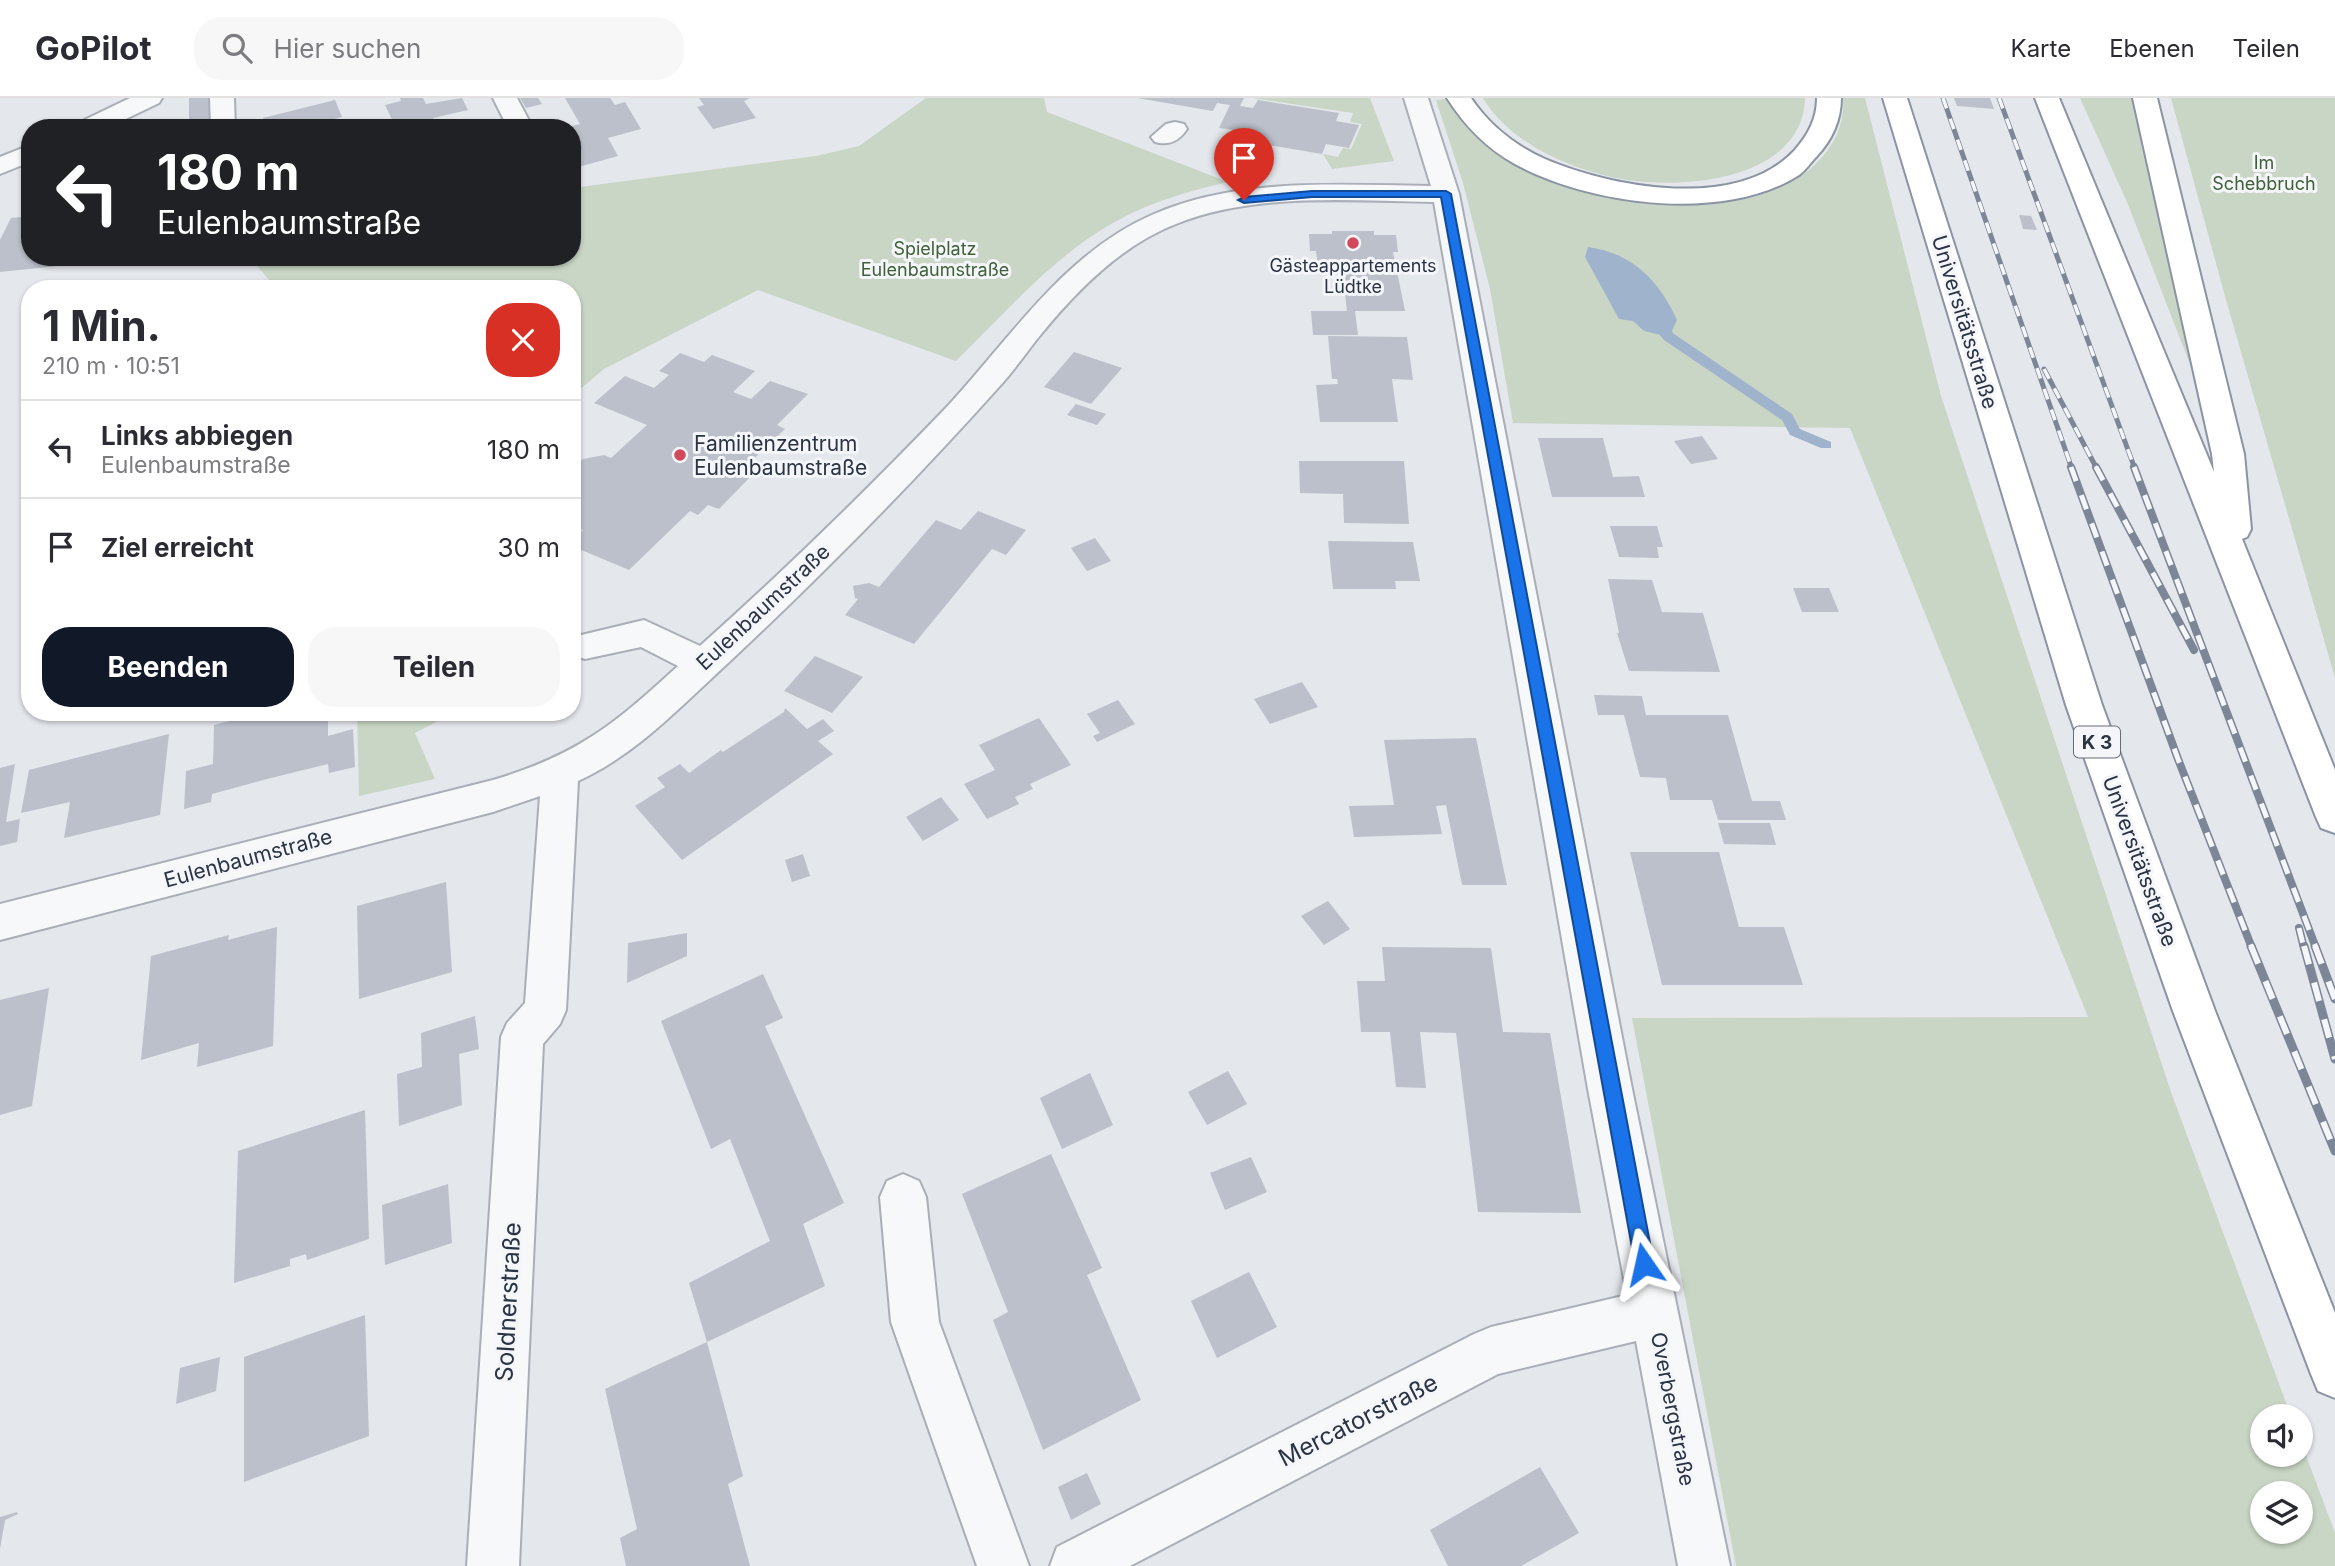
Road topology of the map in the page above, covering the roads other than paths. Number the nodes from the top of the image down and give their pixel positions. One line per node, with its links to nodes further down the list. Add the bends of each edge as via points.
1 (150, 98): 10 (street)
2 (222, 98): 11 (street)
3 (505, 98): 12 (street)
4 (1416, 98): 15 (street, Overbergstraße)
5 (1459, 98): 6 (highway, via 1491,135 1535,164 1622,191 1700,196 1768,181 1793,168 1822,132)
6 (1829, 98)
7 (1895, 98): 24 (highway, Universitätsstraße / K 3, via 2084,705 2194,1011)
8 (2047, 98): 16 (highway)
9 (2146, 98): 16 (highway, via 2228,454)
10 (106, 119)
11 (223, 119)
12 (516, 119)
13 (21, 157): 14 (street)
14 (0, 166)
15 (1446, 194): 18 (street, Eulenbaumstraße, via 1264,197 1195,221 1143,230 1107,253 1033,324 990,379 886,489); 23 (street, Overbergstraße)
16 (2239, 573): 20 (highway)
17 (585, 646): 18 (street, via 644,633)
18 (704, 664): 19 (street, Eulenbaumstraße, via 605,749)
19 (560, 775): 21 (street, Eulenbaumstraße, via 494,796); 25 (street, Soldnerstraße, via 545,1010 522,1037)
20 (2335, 817)
21 (0, 922)
22 (903, 1197): 26 (street, via 915,1322)
23 (1654, 1313): 27 (street, Mercatorstraße, via 1491,1351); 28 (street, Overbergstraße)
24 (2335, 1374)
25 (493, 1566)
26 (1003, 1566)
27 (1076, 1566)
28 (1704, 1566)

